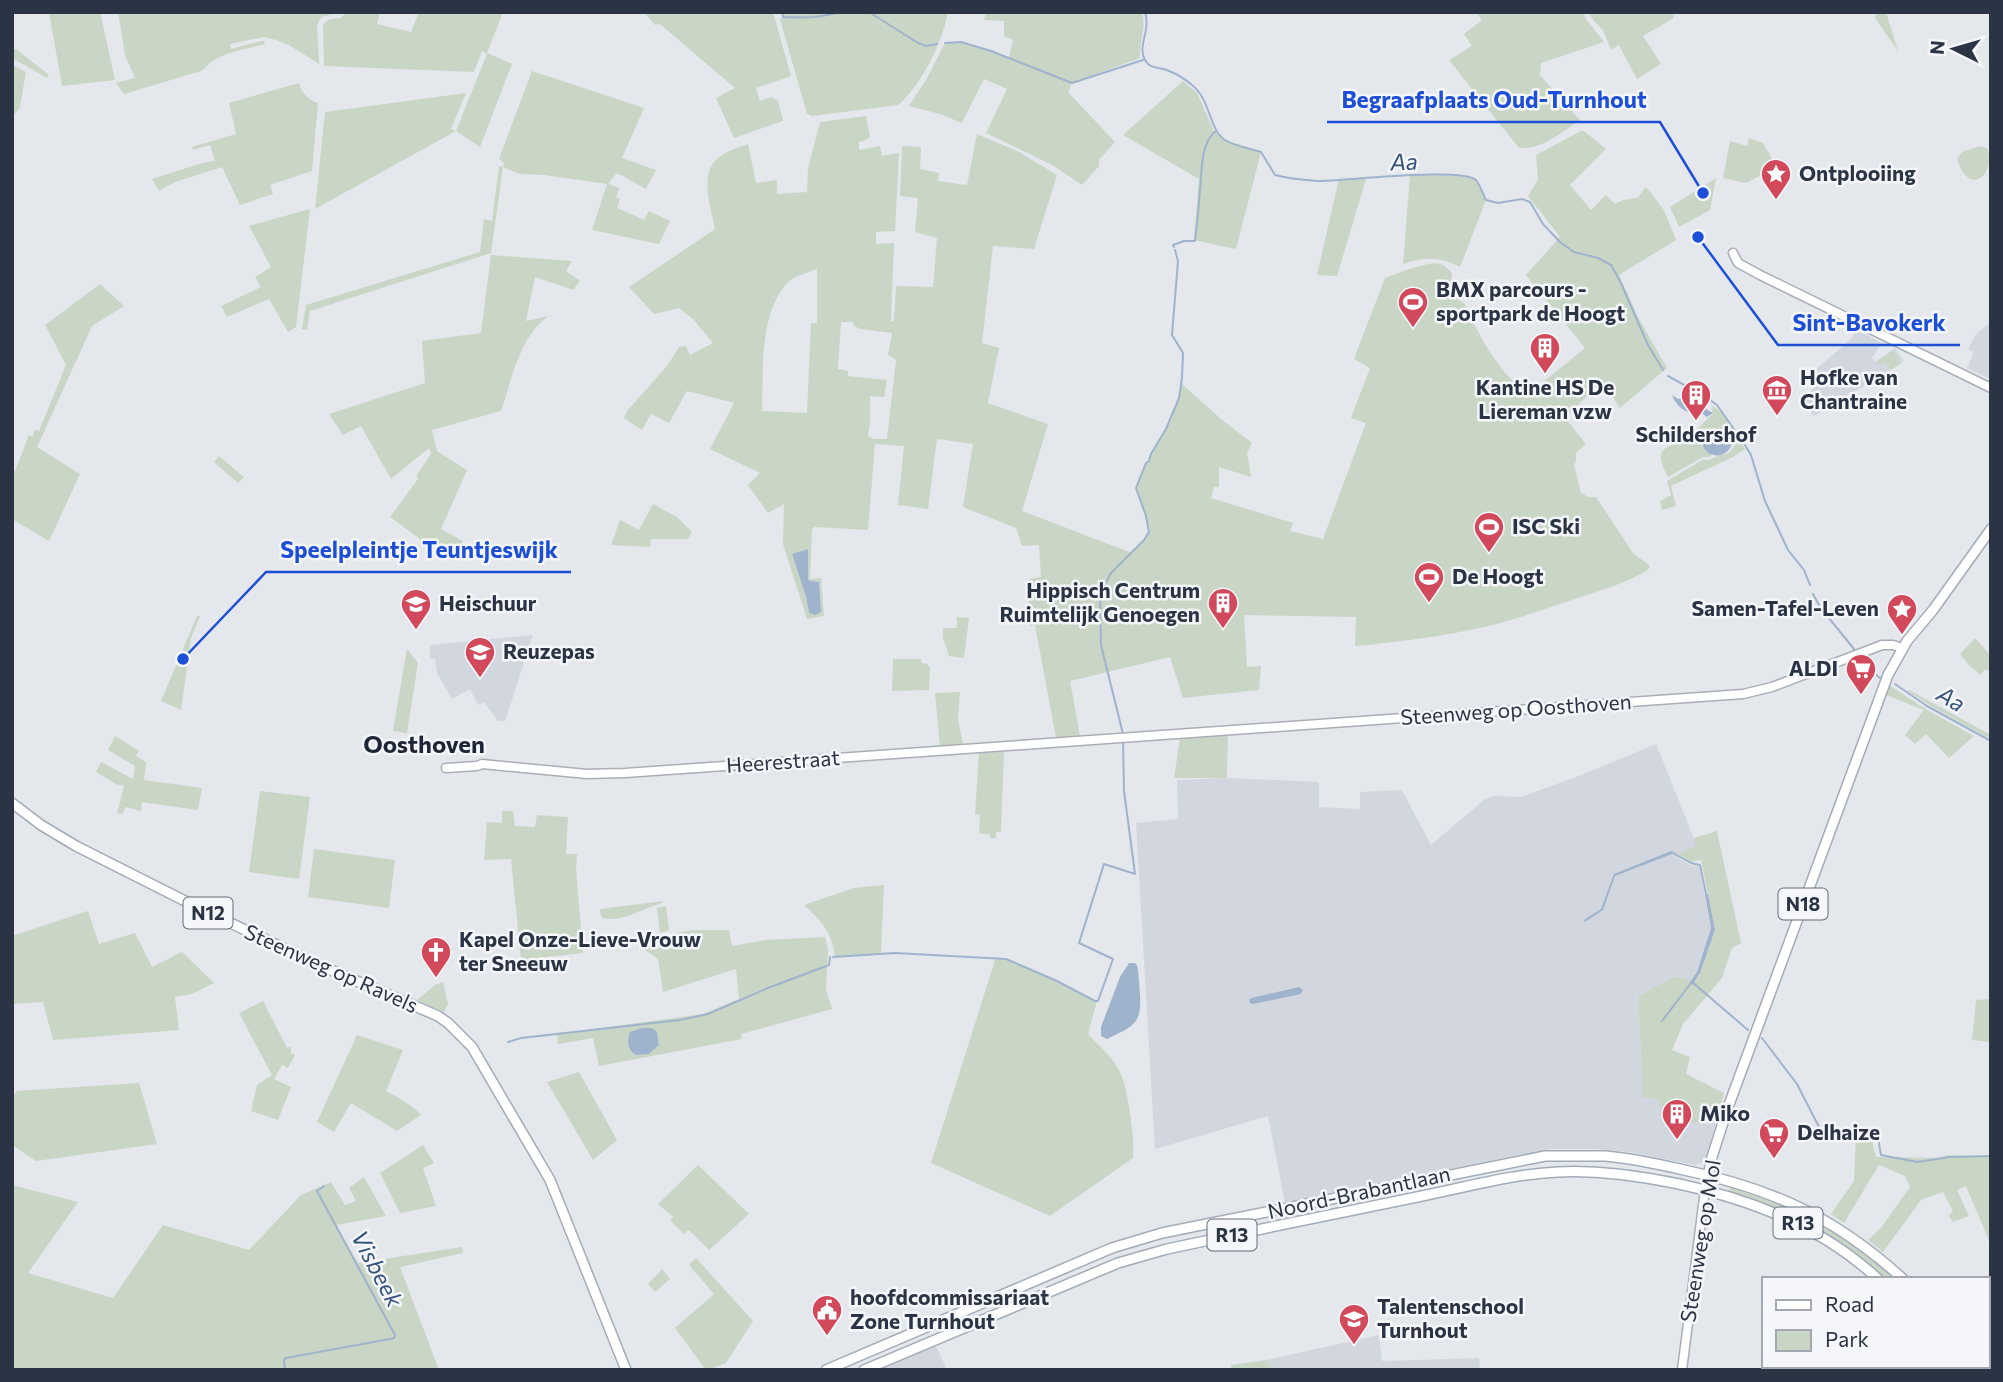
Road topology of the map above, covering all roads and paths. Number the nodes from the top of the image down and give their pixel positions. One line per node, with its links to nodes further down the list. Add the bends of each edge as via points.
1 (1733, 253): 2 (street, via 1738,263 1760,275)
2 (1991, 388)
3 (1991, 529): 4 (main road, N18)
4 (1902, 648): 5 (street, Steenweg op Oosthoven, via 1882,645 1744,694); 8 (main road, Steenweg op Mol / N18, via 1885,682 1740,1075)
5 (1120, 738): 6 (street, Heerestraat, via 625,774 482,764)
6 (446, 768)
7 (12, 803): 14 (main road, Steenweg op Ravels / N12, via 76,846 181,899 449,1023 488,1072 550,1180)
8 (1708, 1175): 9 (main road, Steenweg op Mol / N18); 10 (main road, Noord-Brabantlaan / R13, via 1606,1156 1545,1156); 13 (main road, R13, via 1808,1210 1862,1244)
9 (1705, 1190): 11 (main road, Noord-Brabantlaan / R13, via 1628,1174 1556,1172); 12 (main road, R13, via 1780,1214 1815,1232); 17 (street, Steenweg op Mol)
10 (1285, 1209): 11 (main road); 15 (main road, Noord-Brabantlaan / R13, via 1112,1248)
11 (1287, 1223): 16 (main road, Noord-Brabantlaan / R13, via 1118,1263)
12 (1876, 1277)
13 (1901, 1277)
14 (626, 1370)
15 (826, 1370)
16 (864, 1370)
17 (1682, 1370)

